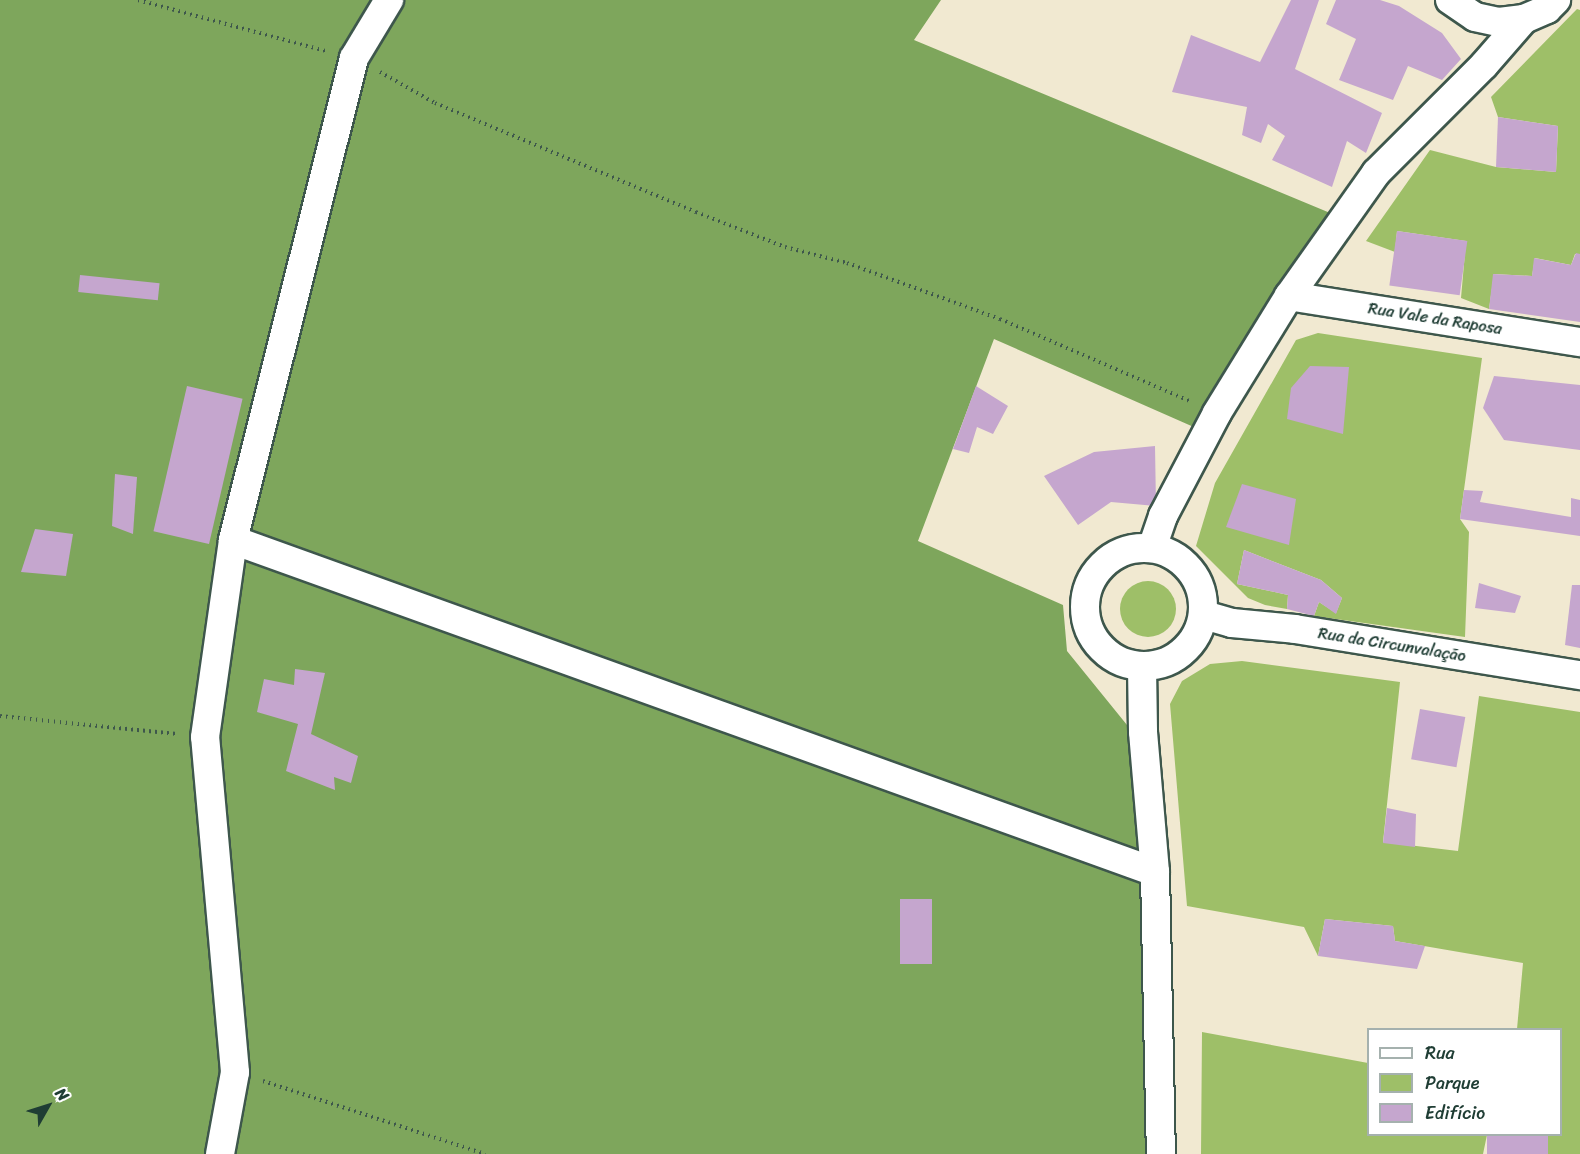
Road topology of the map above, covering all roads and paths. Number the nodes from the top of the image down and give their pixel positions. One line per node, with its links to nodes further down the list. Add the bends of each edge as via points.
1 (138, 0): 7 (path)
2 (389, 0): 7 (street)
3 (1450, 0): 5 (street)
4 (1556, 0): 6 (street, via 1547,9)
5 (1476, 17): 6 (street, via 1499,22); 8 (street)
6 (1524, 19): 8 (street)
7 (354, 58): 11 (path, via 435,102 696,212 785,247 847,263 1000,319); 12 (street)
8 (1484, 65): 9 (street, via 1376,174)
9 (1289, 296): 10 (street, Rua Vale da Raposa); 11 (street)
10 (1580, 342)
11 (1217, 414): 13 (street, via 1162,516)
12 (233, 540): 18 (street); 19 (street)
13 (1152, 548): 14 (street, via 1170,554 1191,572 1203,597); 15 (street, via 1133,548 1100,567 1089,583 1085,602 1086,622 1107,654)
14 (1204, 615): 15 (street, via 1199,632 1183,653 1160,665); 16 (street, Rua da Circunvalação)
15 (1142, 667): 19 (street, via 1143,732)
16 (1580, 675)
17 (0, 716): 18 (path)
18 (205, 737): 20 (street)
19 (1155, 872): 23 (street)
20 (235, 1072): 21 (street); 22 (path)
21 (220, 1154)
22 (485, 1154)
23 (1161, 1154)

